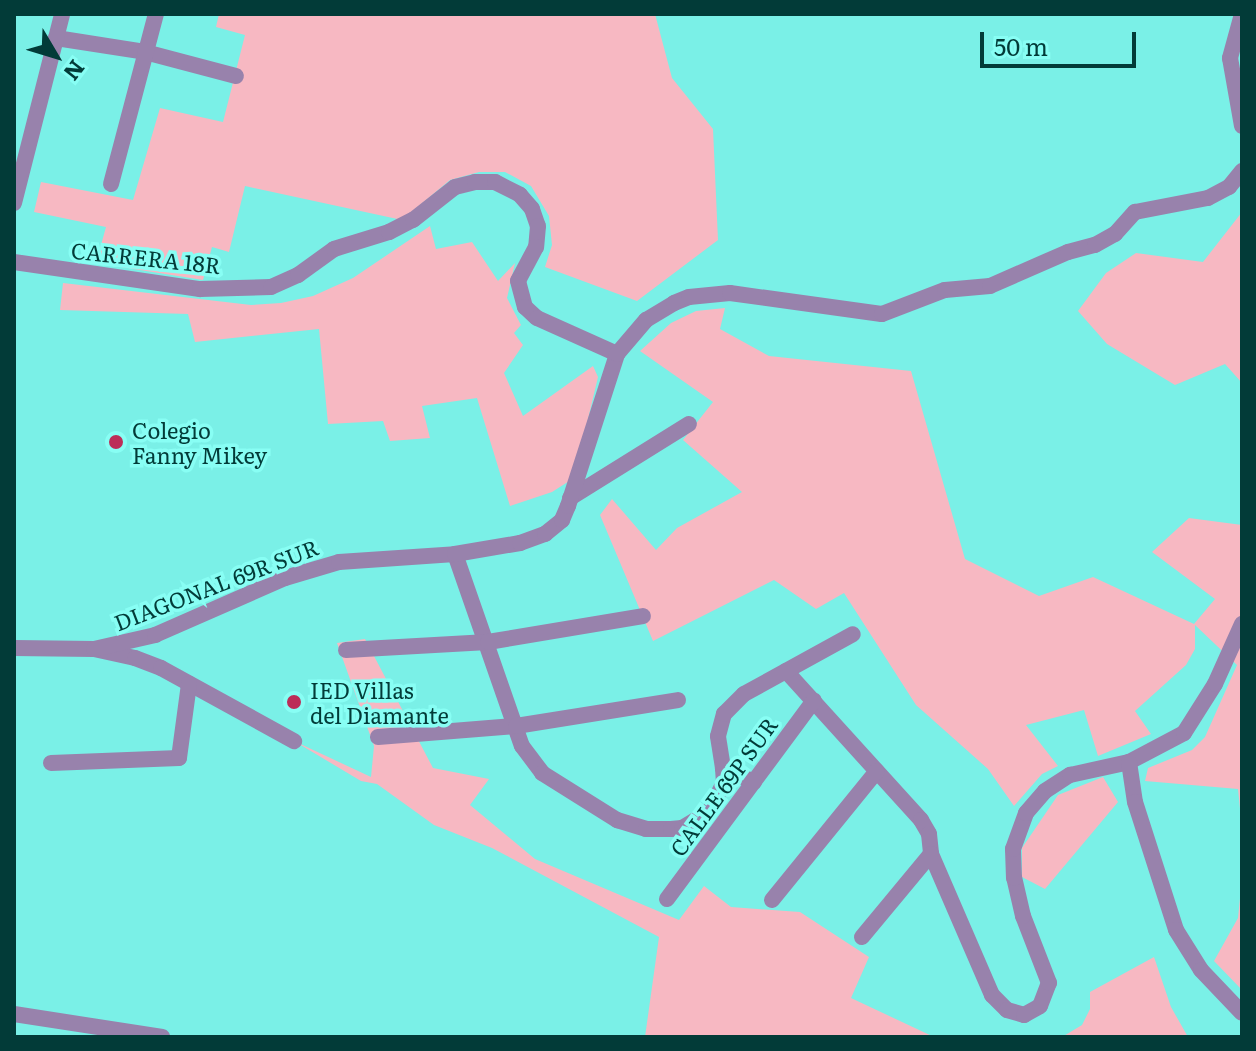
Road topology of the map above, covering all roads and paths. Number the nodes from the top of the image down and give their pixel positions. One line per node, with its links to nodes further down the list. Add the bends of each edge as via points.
1 (62, 14): 4 (street)
2 (156, 14): 5 (street)
3 (1242, 14): 7 (street, via 1230,58)
4 (56, 38): 5 (street); 10 (street)
5 (145, 52): 6 (street); 9 (street)
6 (236, 76)
7 (1242, 126)
8 (1242, 171): 12 (street, via 1229,187 1208,198 1135,212 1115,234 1095,245 990,286 945,290 882,314 756,295 689,297 646,320)
9 (111, 184)
10 (14, 203)
11 (14, 262): 12 (street, CARRERA 18R, via 200,289 271,287 334,249 413,220 455,187 486,181 504,185 532,209 539,236 518,281 525,307 537,318)
12 (617, 354): 14 (street)
13 (689, 424): 14 (street)
14 (570, 498): 15 (street, DIAGONAL 69R SUR, via 562,520 545,534)
15 (455, 554): 19 (street); 21 (street, DIAGONAL 69R SUR, via 327,565 155,635)
16 (643, 616): 19 (street)
17 (1242, 624): 30 (street, via 1191,725 1175,740)
18 (853, 634): 23 (street)
19 (488, 642): 22 (street); 27 (street)
20 (14, 648): 21 (street)
21 (94, 649): 24 (street, via 135,658)
22 (346, 650)
23 (786, 671): 26 (street); 32 (street, via 744,694 724,714 718,736)
24 (189, 684): 29 (street); 31 (street, via 179,758)
25 (678, 700): 27 (street)
26 (814, 700): 33 (street); 34 (street, CALLE 69P SUR)
27 (516, 726): 28 (street); 32 (street, via 522,746 542,773 604,813 646,829 682,828 709,812 724,783)
28 (378, 737)
29 (294, 741)
30 (1129, 762): 35 (street, via 1091,768 1057,782 1026,813 1013,849 1017,897 1049,983 1035,1011 1024,1015 1007,1010 992,995); 39 (street, via 1135,802 1176,930 1201,970)
31 (51, 763)
32 (723, 768): 34 (street)
33 (877, 771): 35 (street, via 921,820); 37 (street)
34 (754, 782): 36 (street, CALLE 69P SUR)
35 (931, 854): 38 (street)
36 (667, 899)
37 (772, 900)
38 (862, 937)
39 (1242, 1013)
40 (14, 1014): 41 (street)
41 (162, 1037)

